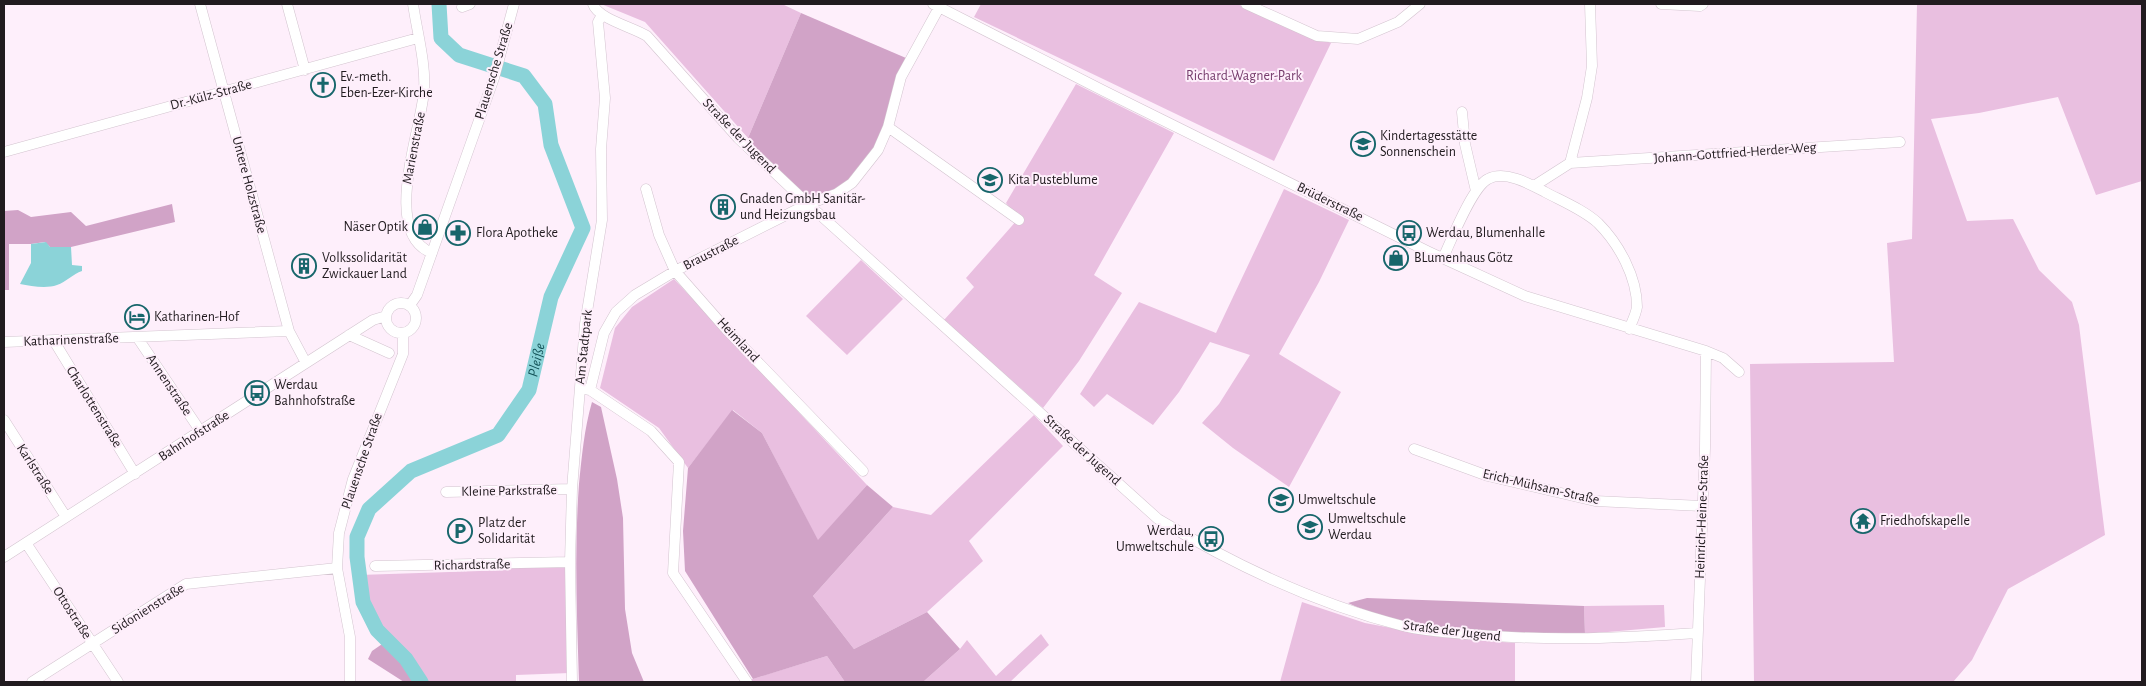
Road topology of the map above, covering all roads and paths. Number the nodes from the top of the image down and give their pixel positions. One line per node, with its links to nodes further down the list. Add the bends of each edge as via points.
1 (200, 4): 15 (street, Untere Holzstraße)
2 (287, 4): 14 (street)
3 (413, 4): 13 (street, Marienstraße)
4 (514, 4): 26 (street, Plauensche Straße, via 494,78)
5 (593, 4): 12 (street, Straße der Jugend)
6 (1246, 4): 7 (street, via 1316,36 1358,39 1398,22)
7 (1420, 4)
8 (1590, 4): 20 (street, via 1592,66)
9 (1661, 4): 10 (street)
10 (1703, 4)
11 (938, 5): 17 (street, Braustraße, via 901,77); 27 (street, Brüderstraße)
12 (602, 15): 24 (street, Straße der Jugend, via 647,36 738,138); 42 (street, Am Stadtpark, via 598,22 605,98 601,149 602,220 585,324)
13 (418, 38): 14 (street, Dr.-Külz-Straße); 26 (street, Marienstraße, via 424,91 406,185 406,215 424,250)
14 (305, 70): 15 (street, Dr.-Külz-Straße)
15 (224, 91): 19 (street, Dr.-Külz-Straße); 32 (street, Untere Holzstraße)
16 (1462, 112): 23 (street, via 1465,144)
17 (888, 127): 24 (street, Braustraße, via 878,150 852,182 836,194); 25 (street)
18 (1900, 142): 20 (street, Johann-Gottfried-Herder-Weg)
19 (4, 152)
20 (1570, 163): 21 (street)
21 (1534, 186): 23 (street, via 1509,177 1497,178 1487,180); 31 (street, via 1597,223 1617,248 1634,280 1637,309)
22 (646, 189): 28 (street, Heimland, via 659,235)
23 (1476, 191): 27 (street)
24 (808, 204): 28 (street, Braustraße); 58 (street, Straße der Jugend, via 1158,519 1251,571 1335,604 1404,626 1445,633 1525,639 1624,639)
25 (1020, 220)
26 (432, 253): 29 (street, Plauensche Straße, via 417,295)
27 (1443, 258): 31 (street, Brüderstraße, via 1525,296)
28 (675, 271): 43 (street, Braustraße, via 616,312 604,333); 47 (street, Heimland, via 726,329)
29 (410, 305): 30 (street, via 397,303 389,308); 33 (street, via 416,320 412,329)
30 (386, 316): 33 (street, via 389,327); 34 (street, Bahnhofstraße)
31 (1629, 329): 38 (street, Brüderstraße)
32 (289, 331): 35 (street, Katharinenstraße); 40 (street, Untere Holzstraße)
33 (403, 333): 57 (street, Plauensche Straße, via 403,354 346,502 339,534)
34 (349, 335): 39 (street); 40 (street, Bahnhofstraße)
35 (137, 337): 36 (street, Katharinenstraße); 45 (street, Annenstraße)
36 (54, 341): 37 (street, Katharinenstraße); 48 (street, Charlottenstraße)
37 (4, 342)
38 (1706, 351): 41 (street, Brüderstraße, via 1723,358); 51 (street, Heinrich-Heine-Straße)
39 (389, 352)
40 (306, 363): 45 (street, Bahnhofstraße)
41 (1739, 372)
42 (579, 388): 43 (street); 49 (street, Am Stadtpark)
43 (590, 390): 64 (street, via 651,431 679,462 673,573)
44 (4, 420): 52 (street, Karlstraße)
45 (201, 432): 48 (street, Bahnhofstraße)
46 (1414, 449): 51 (street, Erich-Mühsam-Straße, via 1488,476 1595,501)
47 (863, 471)
48 (135, 474): 52 (street, Bahnhofstraße)
49 (572, 489): 50 (street, Kleine Parkstraße); 55 (street, Am Stadtpark)
50 (446, 492)
51 (1702, 506): 58 (street, Heinrich-Heine-Straße)
52 (66, 517): 53 (street, Bahnhofstraße)
53 (26, 543): 54 (street, Bahnhofstraße); 59 (street, Ottostraße)
54 (4, 557)
55 (570, 562): 56 (street, Richardstraße); 63 (street, Am Stadtpark)
56 (375, 566)
57 (337, 568): 59 (street, Sidonienstraße, via 186,584); 62 (street, Plauensche Straße, via 350,637)
58 (1697, 633): 65 (street, Heinrich-Heine-Straße)
59 (92, 644): 60 (street, Sidonienstraße); 61 (street, Ottostraße)
60 (32, 682)
61 (118, 682)
62 (350, 682)
63 (572, 682)
64 (747, 682)
65 (1696, 682)

